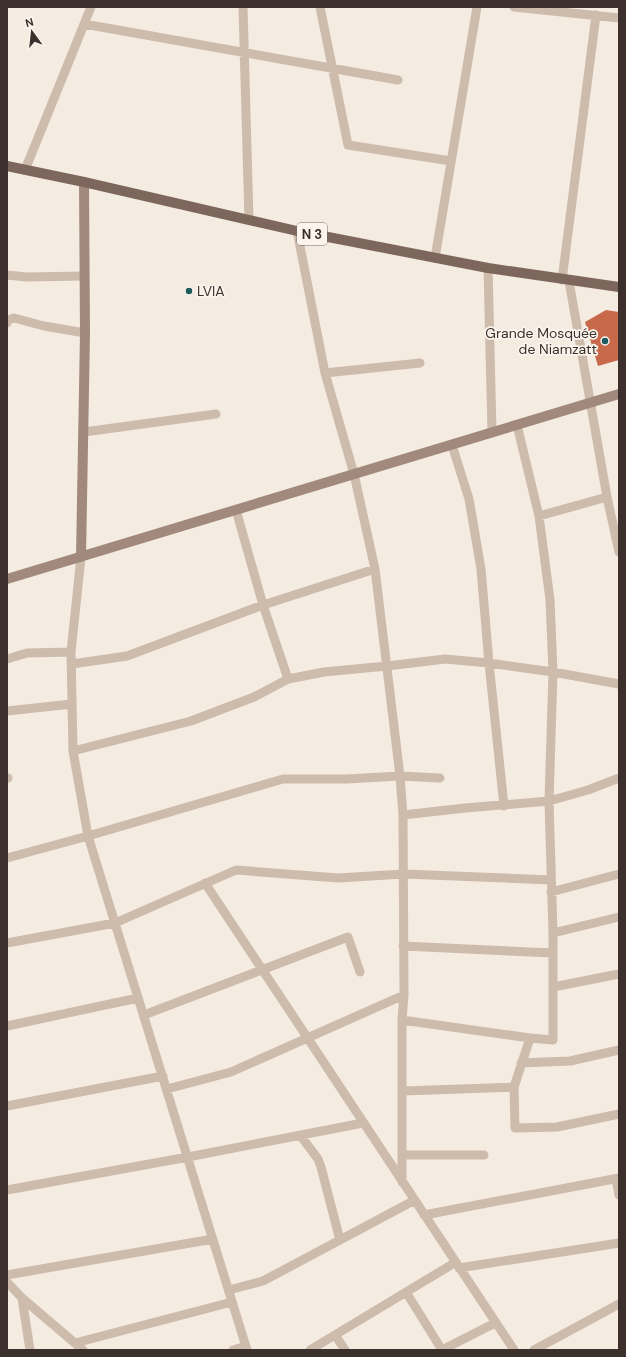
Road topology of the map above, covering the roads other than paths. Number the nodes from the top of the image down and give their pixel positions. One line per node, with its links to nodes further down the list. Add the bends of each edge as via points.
1 (91, 7): 8 (street)
2 (243, 7): 9 (street)
3 (320, 7): 10 (street)
4 (476, 7): 12 (street)
5 (514, 7): 6 (street)
6 (596, 15): 7 (street); 22 (street)
7 (619, 18)
8 (84, 24): 9 (street); 14 (street)
9 (244, 53): 10 (street); 16 (street)
10 (332, 68): 11 (street); 12 (street, via 348,145)
11 (398, 80)
12 (451, 161): 18 (street)
13 (7, 166): 14 (main road, N 3)
14 (25, 170): 15 (main road, N 3)
15 (84, 182): 16 (main road, N 3); 21 (street)
16 (249, 220): 17 (main road, N 3)
17 (297, 231): 18 (main road, N 3); 27 (street)
18 (435, 258): 19 (main road, N 3)
19 (488, 268): 22 (main road, N 3); 33 (street)
20 (7, 275): 21 (street)
21 (85, 276): 25 (street)
22 (565, 280): 23 (main road, N 3); 29 (street)
23 (619, 287)
24 (7, 323): 25 (street, via 14,318)
25 (86, 333): 32 (street)
26 (420, 363): 27 (street)
27 (325, 373): 35 (street)
28 (619, 394): 29 (street)
29 (590, 403): 31 (street); 36 (street)
30 (216, 414): 32 (street)
31 (517, 425): 33 (street); 38 (street)
32 (84, 432): 40 (street)
33 (492, 432): 34 (street)
34 (452, 444): 35 (street); 46 (street, via 469,499 481,569)
35 (354, 474): 37 (street); 41 (street)
36 (607, 497): 38 (street); 39 (street)
37 (236, 510): 40 (street); 43 (street)
38 (540, 516): 49 (street, via 550,600)
39 (619, 552)
40 (81, 557): 42 (street); 44 (street)
41 (375, 569): 43 (street); 48 (street)
42 (7, 579)
43 (263, 605): 47 (street, via 126,656); 50 (street)
44 (71, 652): 45 (street, via 27,653); 47 (street)
45 (7, 659)
46 (489, 663): 48 (street, via 445,659); 49 (street); 59 (street)
47 (72, 664): 52 (street)
48 (387, 666): 50 (street, via 324,672); 55 (street)
49 (553, 672): 51 (street); 58 (street)
50 (288, 679): 54 (street, via 254,697 191,722)
51 (619, 684)
52 (72, 704): 53 (street); 54 (street)
53 (7, 711)
54 (73, 751): 61 (street)
55 (400, 776): 56 (street); 60 (street); 61 (street, via 283,779)
56 (440, 778)
57 (619, 778): 58 (street)
58 (549, 802): 59 (street); 65 (street)
59 (504, 806): 60 (street)
60 (403, 815): 63 (street)
61 (88, 836): 62 (street); 69 (street)
62 (7, 858)
63 (404, 874): 65 (street); 66 (street, via 338,878 236,870); 72 (street)
64 (619, 874): 67 (street)
65 (551, 880): 67 (street)
66 (205, 883): 69 (street); 74 (street)
67 (551, 892): 70 (street)
68 (619, 917): 70 (street)
69 (115, 923): 71 (street); 79 (street)
70 (553, 932): 73 (street)
71 (7, 943)
72 (403, 946): 73 (street); 78 (street)
73 (553, 953): 77 (street)
74 (263, 970): 75 (street, via 348,937); 80 (street); 83 (street)
75 (360, 972)
76 (619, 974): 77 (street)
77 (553, 987): 84 (street, via 553,1040)
78 (404, 995): 81 (street); 83 (street)
79 (138, 998): 80 (street); 82 (street)
80 (144, 1014): 87 (street)
81 (402, 1020): 84 (street); 90 (street)
82 (7, 1026)
83 (308, 1038): 89 (street, via 231,1072); 93 (street)
84 (530, 1038): 86 (street)
85 (619, 1050): 86 (street, via 570,1061)
86 (521, 1063): 88 (street)
87 (163, 1076): 89 (street); 91 (street)
88 (514, 1087): 90 (street); 92 (street, via 515,1128 557,1127)
89 (167, 1089): 97 (street)
90 (403, 1091): 95 (street)
91 (7, 1106)
92 (619, 1114)
93 (364, 1123): 94 (street); 99 (street)
94 (300, 1135): 97 (street); 105 (street, via 318,1159)
95 (403, 1155): 96 (street); 99 (street)
96 (484, 1155)
97 (188, 1157): 100 (street); 104 (street)
98 (618, 1178): 101 (street); 103 (street)
99 (402, 1182): 102 (street)
100 (7, 1190)
101 (619, 1195)
102 (415, 1200): 103 (street); 105 (street)
103 (424, 1215): 107 (street)
104 (213, 1239): 108 (street); 110 (street)
105 (340, 1240): 110 (street, via 263,1281)
106 (619, 1243): 107 (street)
107 (457, 1265): 111 (street); 115 (street)
108 (7, 1275)
109 (7, 1282): 112 (street)
110 (229, 1290): 113 (street)
111 (406, 1292): 116 (street); 124 (street)
112 (22, 1298): 117 (street); 119 (street)
113 (232, 1302): 117 (street); 118 (street)
114 (619, 1304): 126 (street)
115 (496, 1323): 124 (street); 125 (street)
116 (335, 1335): 122 (street); 123 (street)
117 (75, 1343): 120 (street)
118 (247, 1348): 121 (street)
119 (30, 1350)
120 (83, 1350)
121 (234, 1350)
122 (310, 1350)
123 (345, 1350)
124 (442, 1350)
125 (514, 1350)
126 (534, 1350)

